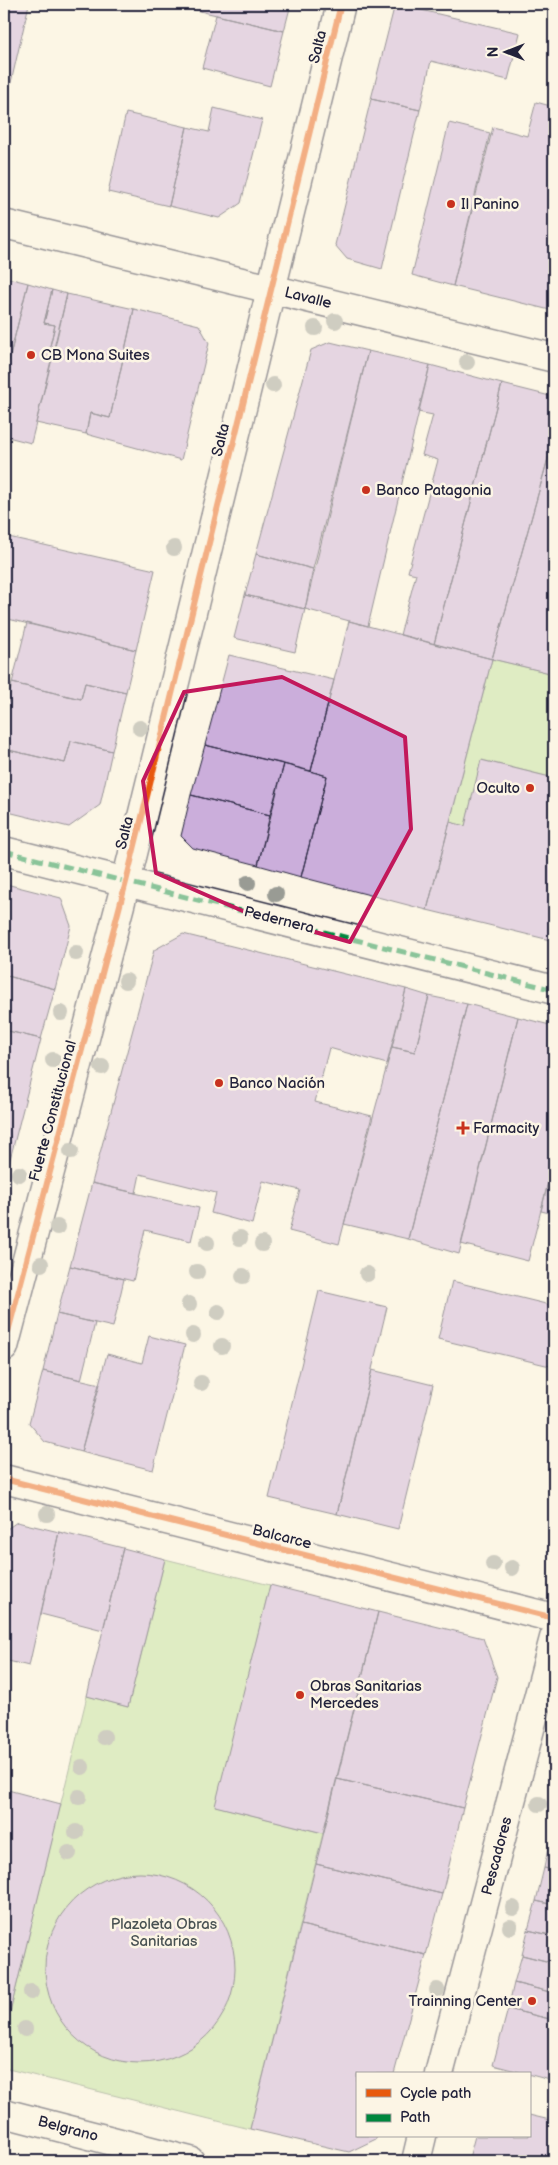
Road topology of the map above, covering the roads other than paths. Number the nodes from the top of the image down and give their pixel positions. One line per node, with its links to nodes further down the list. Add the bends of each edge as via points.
1 (341, 4): 3 (street, Salta)
2 (4, 224): 3 (street, Lavalle)
3 (270, 288): 4 (street, Lavalle); 6 (street, Salta)
4 (554, 358)
5 (4, 851): 6 (street, Pedernera)
6 (126, 882): 7 (street, Pedernera); 8 (street, Fuerte Constitucional)
7 (554, 990)
8 (4, 1347)
9 (4, 1480): 10 (street, Balcarce)
10 (554, 1618)
11 (554, 1638): 12 (street, Pescadores)
12 (440, 2072)
13 (4, 2113): 15 (street, Belgrano)
14 (422, 2138): 16 (street)
15 (190, 2161)
16 (416, 2161)

